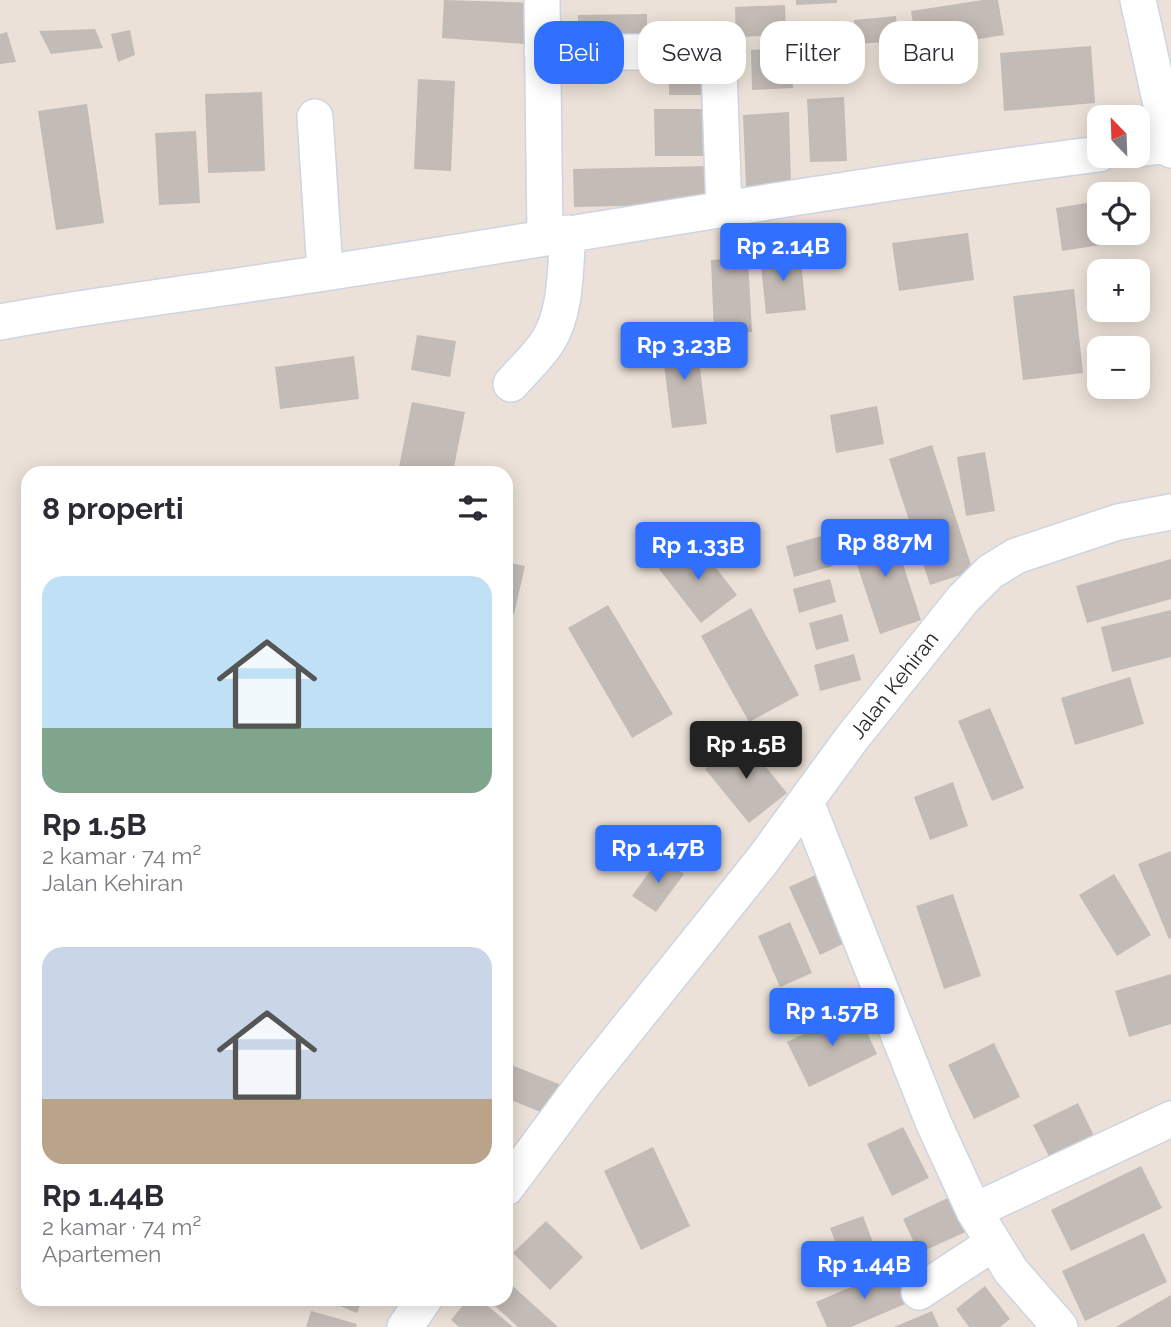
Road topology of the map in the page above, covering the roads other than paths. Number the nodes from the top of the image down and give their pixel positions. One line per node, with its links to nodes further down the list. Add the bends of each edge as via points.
1 (542, 0): 3 (street)
2 (1138, 0): 7 (street)
3 (542, 21)
4 (624, 52): 10 (street, via 703,52 711,56 719,69)
5 (544, 84): 11 (street)
6 (315, 117): 12 (street)
7 (1171, 147): 8 (street)
8 (1150, 148)
9 (1087, 156): 10 (street, via 888,181)
10 (724, 210): 11 (street)
11 (556, 234): 12 (street); 14 (street, via 564,283 557,320 548,341)
12 (325, 271): 13 (street)
13 (0, 322)
14 (511, 384)
15 (1171, 512): 16 (street, Jalan Kehiran, via 1044,544 990,572 911,662)
16 (806, 802): 18 (street, Jalan Kehiran); 19 (street, via 934,1124)
17 (1171, 1119): 19 (street)
18 (513, 1179)
19 (974, 1211): 20 (street)
20 (992, 1244): 21 (street); 24 (street)
21 (919, 1292)
22 (419, 1306): 23 (street)
23 (405, 1327)
24 (1060, 1327)

